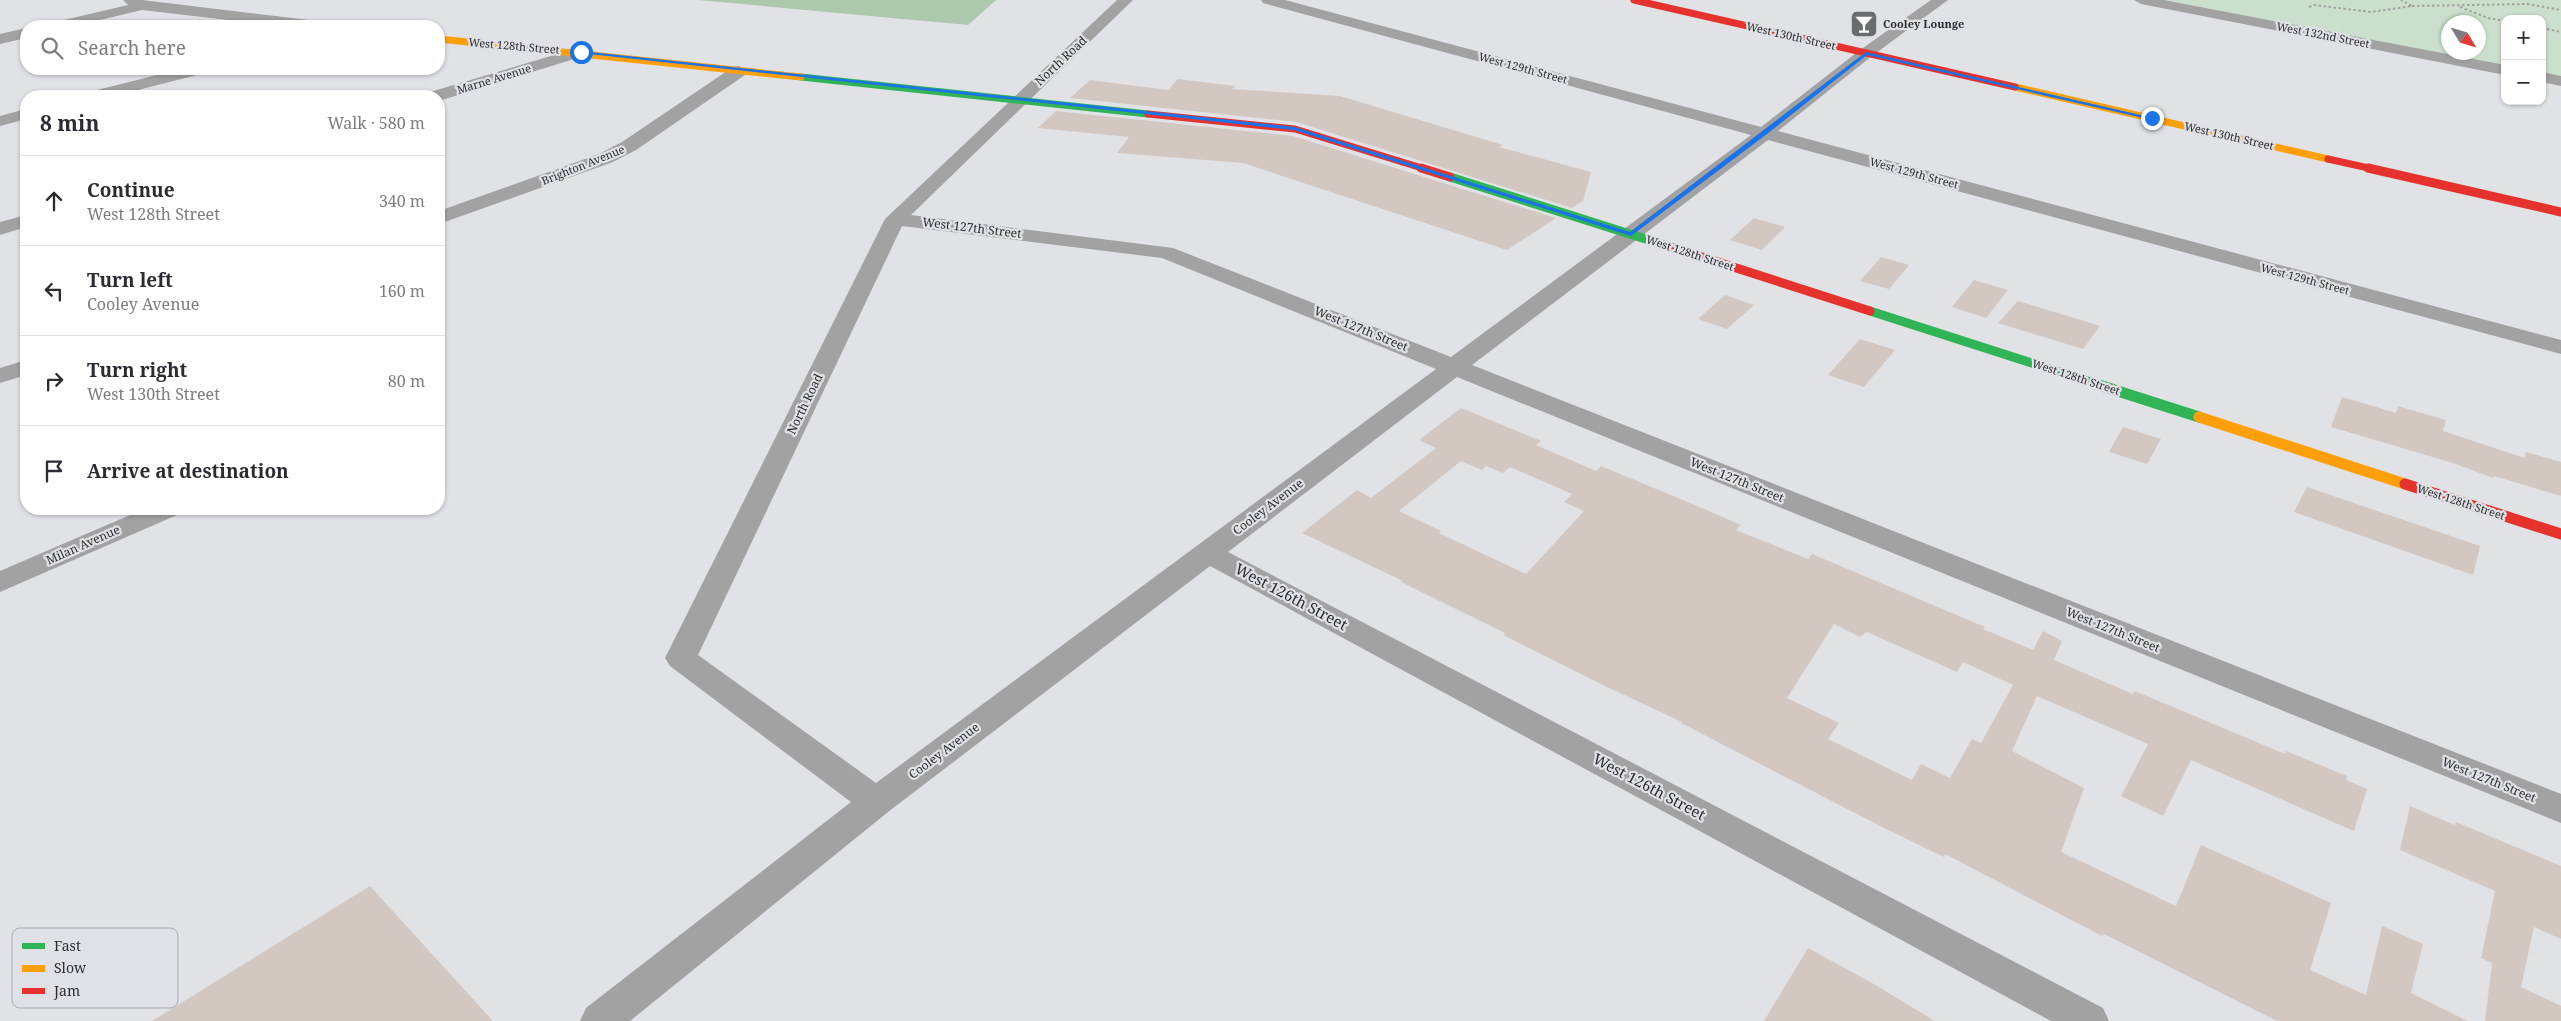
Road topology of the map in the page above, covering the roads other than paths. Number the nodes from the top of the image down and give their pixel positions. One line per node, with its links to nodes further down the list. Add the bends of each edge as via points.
1 (1126, 0): 21 (street, North Road)
2 (1268, 0): 24 (street, West 129th Street)
3 (1634, 0): 13 (street, West 130th Street)
4 (1941, 0): 13 (street, Cooley Avenue)
5 (2141, 0): 14 (street, West 132nd Street)
6 (136, 3): 7 (street); 8 (street)
7 (77, 20)
8 (270, 20)
9 (20, 34): 10 (street)
10 (0, 39)
11 (445, 40): 12 (street, West 128th Street)
12 (581, 52): 15 (street, West 128th Street); 20 (street, Marne Avenue)
13 (1866, 53): 24 (street, Cooley Avenue); 25 (street, West 130th Street)
14 (2501, 69)
15 (739, 71): 21 (street, West 128th Street); 26 (street, Brighton Avenue, via 622,150)
16 (176, 75): 19 (street)
17 (2546, 78): 18 (street)
18 (2561, 81)
19 (118, 90)
20 (445, 93)
21 (1021, 98): 27 (street, North Road); 30 (street, West 128th Street, via 1295,129)
22 (20, 116): 23 (street)
23 (0, 121)
24 (1765, 133): 30 (street, Cooley Avenue); 31 (street, West 129th Street)
25 (2561, 212)
26 (445, 216)
27 (895, 219): 32 (street, West 127th Street, via 1166,252); 39 (street, North Road, via 681,658)
28 (20, 223): 29 (street)
29 (0, 229)
30 (1631, 234): 32 (street, Cooley Avenue); 36 (street, West 128th Street)
31 (2561, 347)
32 (1453, 366): 37 (street, Cooley Avenue); 40 (street, West 127th Street)
33 (20, 369): 34 (street)
34 (0, 376)
35 (153, 515): 38 (street, Milan Avenue)
36 (2561, 534)
37 (1208, 553): 39 (street, Cooley Avenue); 42 (street, West 126th Street)
38 (0, 582)
39 (876, 802): 41 (street, Cooley Avenue)
40 (2561, 809)
41 (600, 1021)
42 (2089, 1021)

